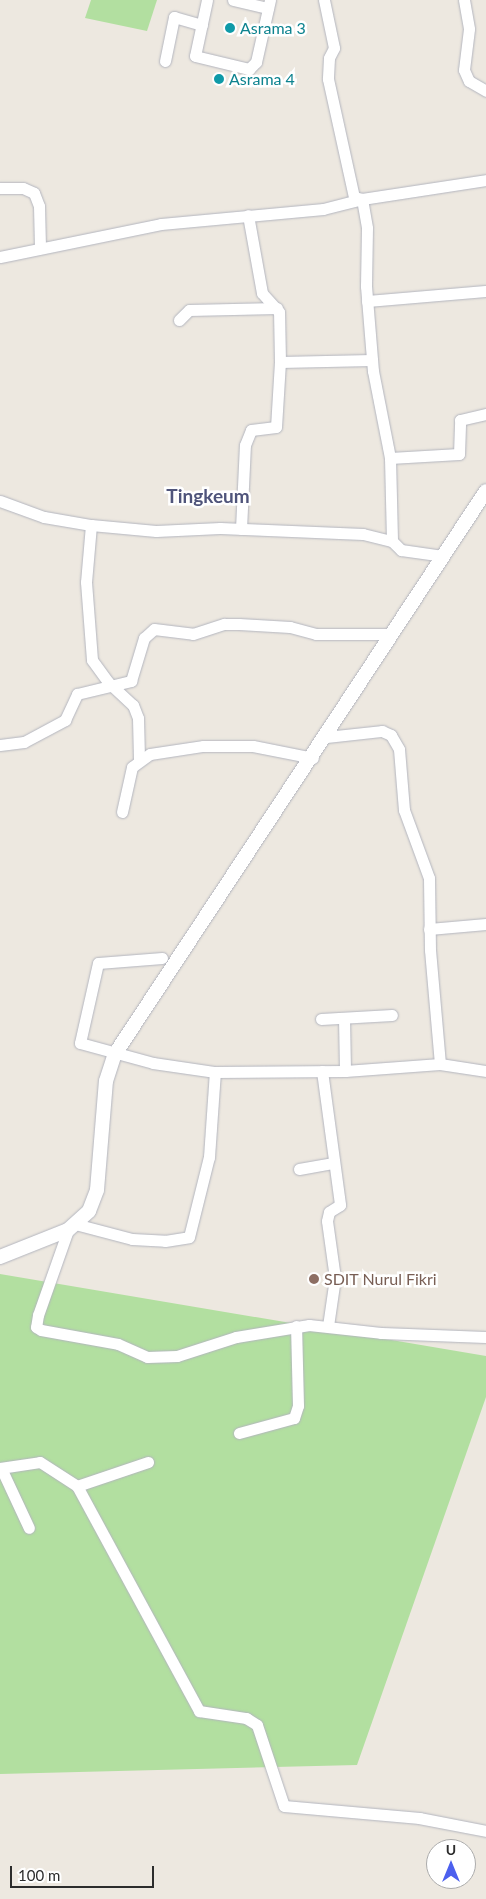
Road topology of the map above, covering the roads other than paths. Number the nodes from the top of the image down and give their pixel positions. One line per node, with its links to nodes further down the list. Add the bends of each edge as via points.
1 (207, 0): 6 (street)
2 (233, 0): 5 (street)
3 (324, 0): 11 (street, via 334,48 329,58 328,79 354,198)
4 (464, 0): 8 (street, via 468,29 464,70 469,81)
5 (269, 4): 6 (street, via 253,69 195,56)
6 (202, 25): 7 (street, via 174,17)
7 (165, 61)
8 (486, 91)
9 (486, 180): 11 (street)
10 (0, 188): 13 (street, via 23,188 34,193 39,206)
11 (362, 199): 12 (street, via 323,209); 16 (street, via 367,228)
12 (248, 215): 13 (street, via 161,224); 17 (street, via 262,293)
13 (40, 248): 14 (street)
14 (0, 257)
15 (486, 291): 16 (street)
16 (367, 301): 19 (street)
17 (277, 308): 18 (street, via 189,310); 20 (street)
18 (179, 320)
19 (372, 360): 20 (street); 22 (street)
20 (280, 362): 26 (street, via 276,426 251,430 245,444)
21 (486, 414): 22 (street, via 460,420 459,454)
22 (390, 458): 27 (street)
23 (486, 491): 28 (street)
24 (0, 501): 25 (street, via 44,517)
25 (90, 525): 26 (street, via 156,531); 30 (street, via 86,582 92,660)
26 (241, 529): 27 (street, via 363,534)
27 (392, 541): 28 (street, via 401,550)
28 (443, 556): 29 (street)
29 (390, 634): 30 (street, via 316,634 290,627 239,624 224,624 192,634 154,629 144,638 135,677 126,684); 31 (street)
30 (112, 685): 32 (street, via 77,694 65,720 56,726 24,742); 34 (street, via 133,705 138,718)
31 (327, 737): 33 (street); 37 (street, via 382,731 391,736 399,749 404,810 429,878)
32 (0, 745)
33 (313, 758): 34 (street, via 253,746 202,746); 42 (street)
34 (139, 759): 35 (street, via 129,776)
35 (122, 812)
36 (486, 924): 37 (street)
37 (429, 929): 43 (street)
38 (162, 958): 42 (street, via 98,963 92,1002 79,1040 84,1046)
39 (392, 1015): 40 (street)
40 (344, 1018): 41 (street); 45 (street)
41 (321, 1019)
42 (115, 1054): 47 (street); 50 (street, via 106,1081 97,1190 89,1211)
43 (440, 1064): 45 (street); 46 (street)
44 (322, 1071): 45 (street); 47 (street); 48 (street)
45 (345, 1071)
46 (486, 1071)
47 (215, 1072): 50 (street, via 213,1129 189,1237 165,1241)
48 (333, 1163): 49 (street); 53 (street, via 340,1205 329,1212 327,1221 336,1278)
49 (299, 1169)
50 (71, 1227): 51 (street); 52 (street, via 38,1315 36,1326 41,1330 110,1342 147,1357 167,1357 236,1336)
51 (0, 1257)
52 (296, 1326): 53 (street); 55 (street, via 298,1406 294,1418)
53 (328, 1326): 54 (street, via 381,1333)
54 (486, 1337)
55 (240, 1433)
56 (148, 1462): 58 (street)
57 (1, 1468): 58 (street, via 40,1462); 59 (street)
58 (77, 1486): 60 (street, via 199,1711 246,1718 257,1725 284,1806 419,1818)
59 (30, 1528)
60 (486, 1831)

